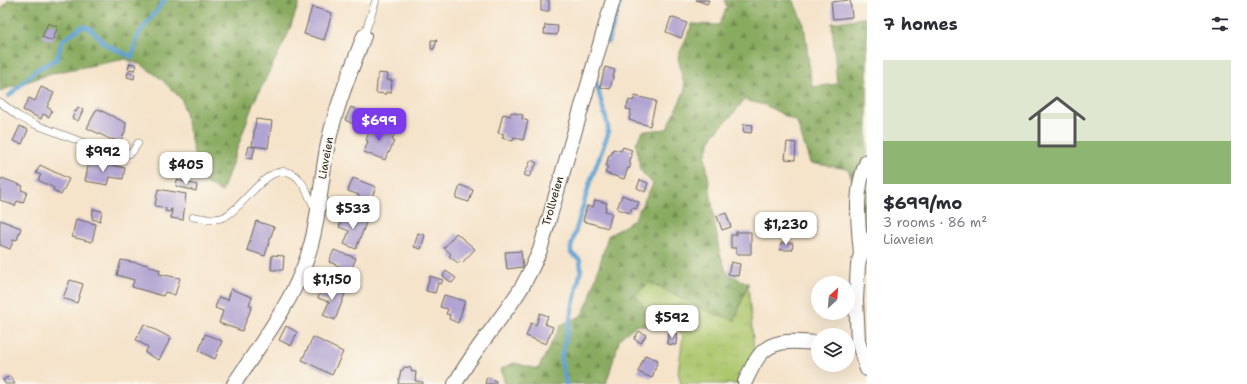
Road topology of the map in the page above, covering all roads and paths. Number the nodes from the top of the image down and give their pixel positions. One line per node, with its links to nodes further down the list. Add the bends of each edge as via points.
1 (376, 0): 3 (lane)
2 (613, 0): 17 (street, Trollveien, via 540,250 516,296)
3 (364, 36): 7 (street, Liaveien, via 337,106)
4 (0, 102): 5 (lane, via 34,124 106,151 129,154)
5 (138, 143)
6 (867, 161): 10 (street, via 858,199)
7 (318, 211): 8 (lane, via 298,178 285,171 278,171 268,176 239,206 224,217); 16 (street, Liaveien, via 307,258 298,281)
8 (193, 217)
9 (867, 240): 10 (street)
10 (861, 254): 11 (street, via 856,280)
11 (854, 328)
12 (811, 343): 15 (street, via 782,342 769,347 759,356)
13 (855, 346): 14 (street)
14 (867, 369)
15 (745, 383)
16 (234, 384)
17 (455, 384)

